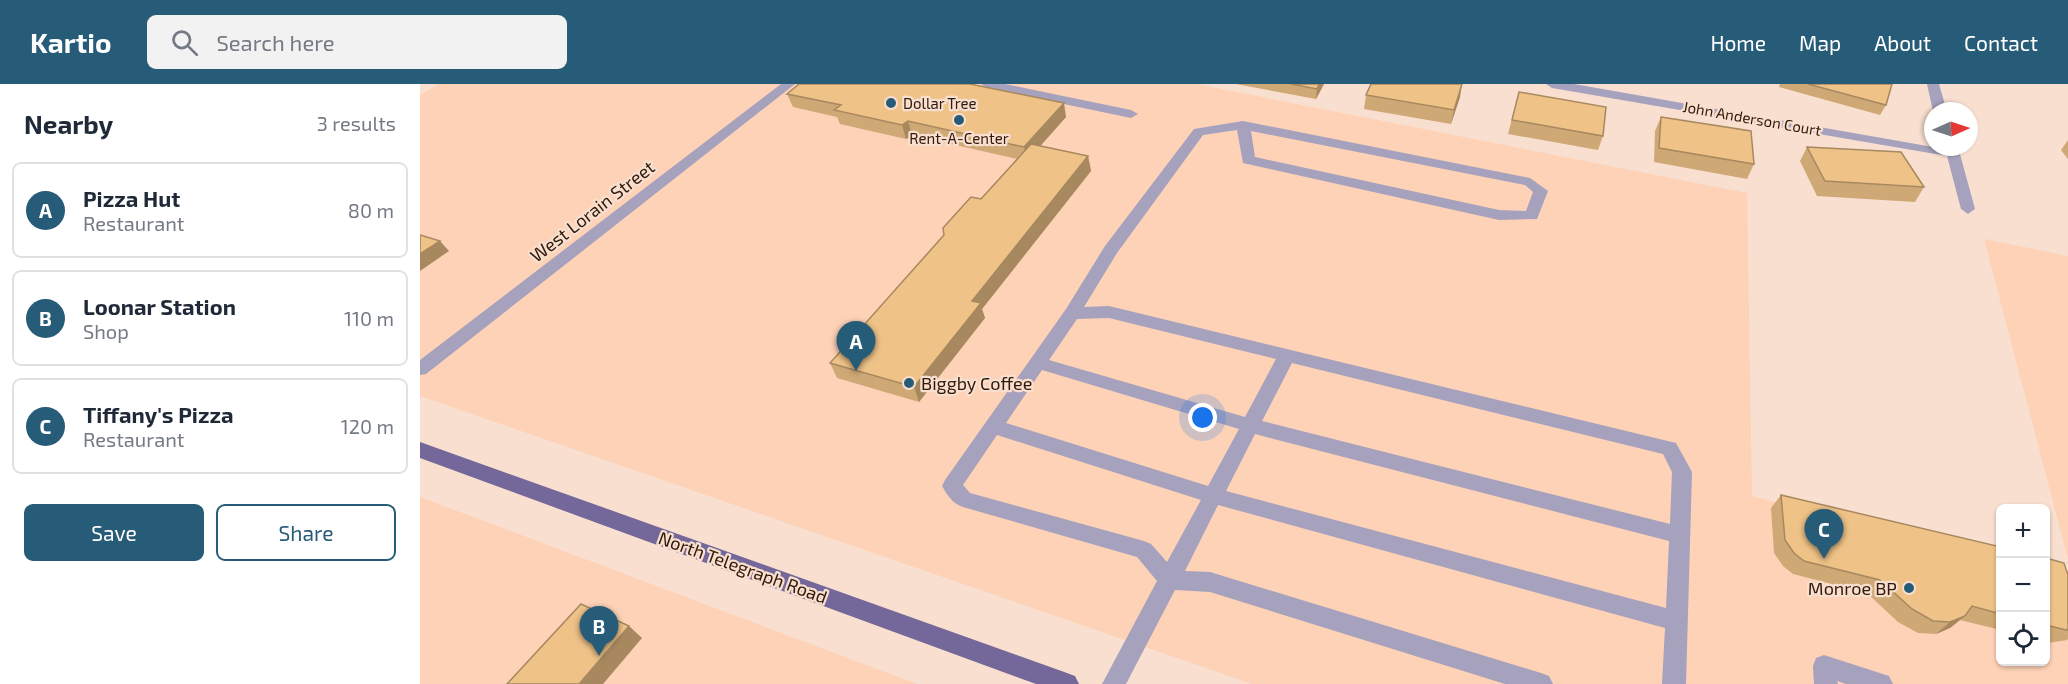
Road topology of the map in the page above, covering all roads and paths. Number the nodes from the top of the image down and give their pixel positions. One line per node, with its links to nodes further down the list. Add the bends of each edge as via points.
1 (789, 84): 14 (street, West Lorain Street)
2 (987, 84): 6 (street)
3 (1552, 84): 8 (street, John Anderson Court)
4 (1933, 84): 5 (street)
5 (1938, 102)
6 (1131, 114)
7 (1243, 125): 7 (street, via 1530,182 1540,191 1532,216 1498,215 1270,165 1248,160); 11 (street, via 1199,132 1111,250)
8 (1924, 145)
9 (1954, 156): 10 (street, John Anderson Court)
10 (1968, 209)
11 (1072, 313): 12 (street, via 1109,312); 13 (street)
12 (1287, 355): 15 (street); 19 (street, via 1669,448 1682,472)
13 (1039, 363): 15 (street); 16 (street)
14 (420, 369)
15 (1250, 425): 18 (street); 19 (street)
16 (994, 427): 18 (street); 20 (street, via 952,486 963,500 1144,550)
17 (420, 450): 22 (main road, North Telegraph Road)
18 (1214, 495): 20 (street); 21 (street)
19 (1680, 535): 21 (street)
20 (1169, 580): 23 (street); 24 (street, via 1210,582)
21 (1676, 621): 25 (street)
22 (1067, 684)
23 (1114, 684)
24 (1541, 684)
25 (1674, 684)
26 (1826, 684): 27 (street, via 1824,666)
27 (1881, 684)

